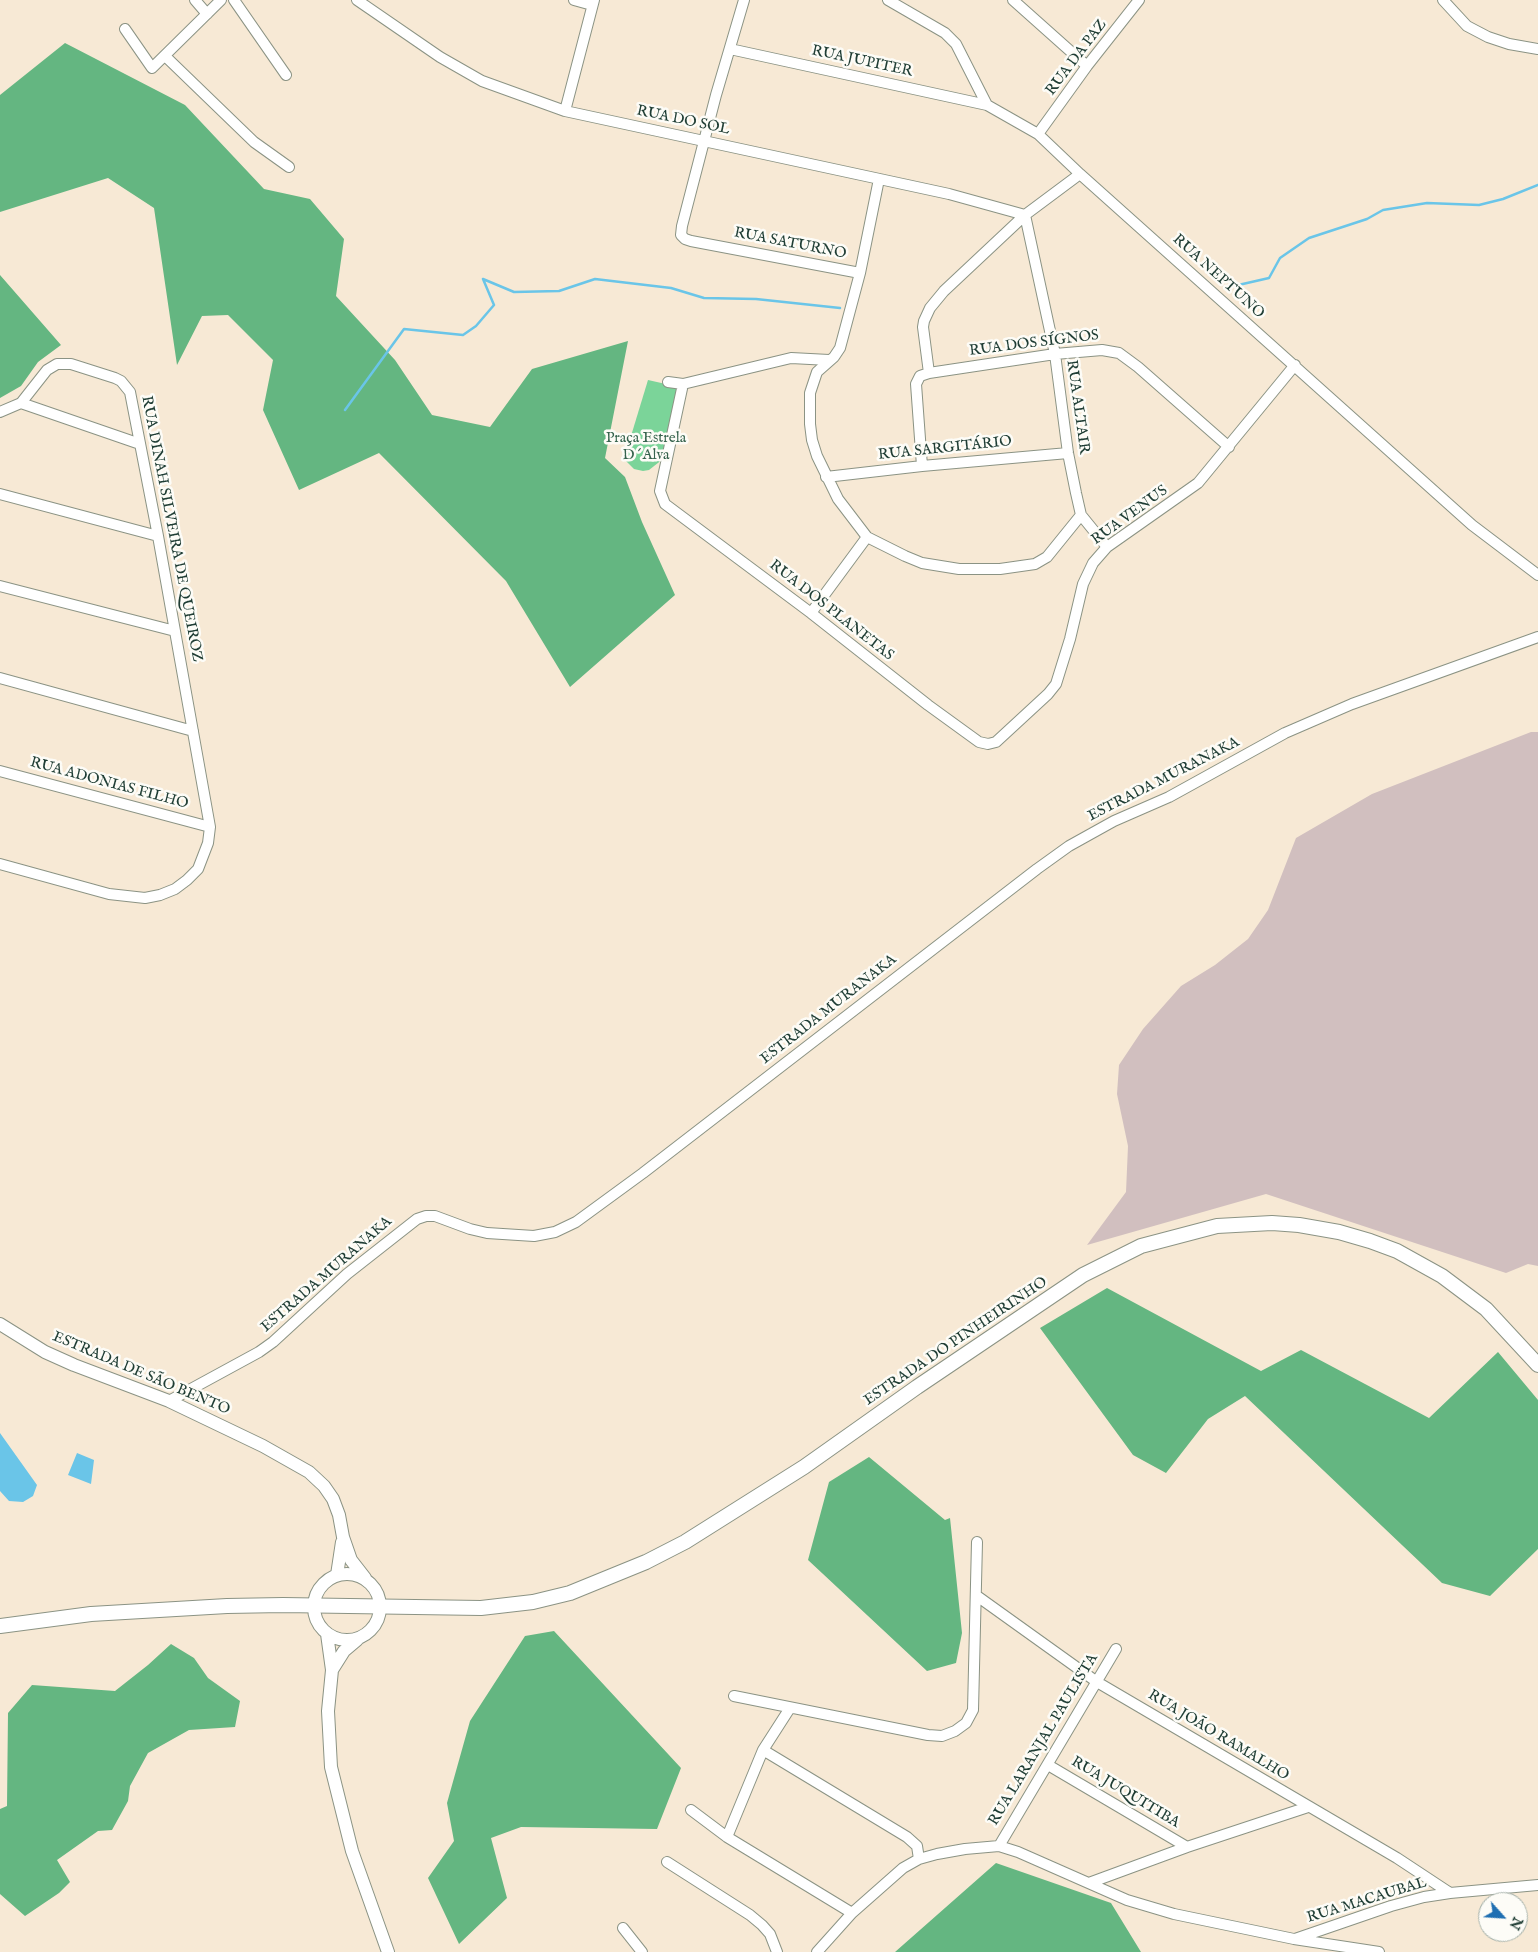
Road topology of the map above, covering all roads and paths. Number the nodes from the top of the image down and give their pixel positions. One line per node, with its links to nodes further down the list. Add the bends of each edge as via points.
1 (196, 0): 12 (street)
2 (222, 0): 12 (street)
3 (234, 0): 18 (street)
4 (357, 0): 20 (street, RUA DO SOL, via 440,57 482,81)
5 (574, 0): 11 (street)
6 (744, 0): 14 (street)
7 (888, 0): 19 (street, via 945,33 956,44)
8 (1013, 0): 17 (street)
9 (1443, 0): 15 (street, via 1467,26 1488,37)
10 (1137, 1): 17 (street, RUA DA PAZ)
11 (593, 3): 20 (street)
12 (207, 14): 16 (street)
13 (125, 29): 16 (street, via 152,68)
14 (730, 49): 19 (street, RUA JUPITER); 22 (street)
15 (1538, 49)
16 (165, 56): 23 (street, via 254,142)
17 (1087, 66): 21 (street, RUA DA PAZ)
18 (286, 75)
19 (987, 105): 21 (street, RUA NEPTUNO)
20 (565, 111): 22 (street, RUA DO SOL)
21 (1038, 134): 24 (street, RUA NEPTUNO)
22 (704, 141): 25 (street, RUA DO SOL); 27 (street, RUA SATURNO, via 682,226 683,237)
23 (289, 167)
24 (1080, 174): 26 (street); 30 (street, RUA NEPTUNO)
25 (879, 179): 26 (street, RUA DO SOL); 27 (street)
26 (1025, 215): 28 (street, RUA ALTAIR); 31 (street, via 930,308 923,327)
27 (860, 272): 29 (street, RUA SATURNO, via 840,348)
28 (1054, 354): 31 (street, RUA DOS SÍGNOS); 37 (street, RUA DOS SÍGNOS, via 1102,350 1119,353); 38 (street, RUA ALTAIR)
29 (829, 360): 33 (street, via 791,358); 40 (street, RUA SATURNO, via 813,380 810,408 812,440)
30 (1295, 365): 37 (street, RUA VENUS); 46 (street, RUA NEPTUNO, via 1472,525)
31 (928, 373): 39 (street, via 920,376 916,384)
32 (668, 382): 33 (street)
33 (683, 384): 48 (street, RUA DOS PLANETAS, via 660,491 665,504)
34 (21, 403): 35 (street, RUA DINAH SILVEIRA DE QUEIROZ); 36 (street); 36 (street, RUA DINAH SILVEIRA DE QUEIROZ, via 47,370 57,364 71,364 115,378 130,392)
35 (0, 412)
36 (140, 444): 43 (street, RUA DINAH SILVEIRA DE QUEIROZ)
37 (1229, 447): 45 (street, RUA VENUS, via 1198,483)
38 (1068, 453): 39 (street, RUA SARGITÁRIO); 42 (street, RUA ALTAIR)
39 (922, 466): 40 (street, RUA SARGITÁRIO)
40 (826, 477): 44 (street, RUA SATURNO, via 838,499)
41 (0, 494): 43 (street)
42 (1081, 515): 44 (street, via 1047,557 1035,564 1008,568 959,568 922,562); 45 (street)
43 (158, 536): 49 (street, RUA DINAH SILVEIRA DE QUEIROZ)
44 (867, 537): 48 (street)
45 (1107, 548): 53 (street, RUA VENUS, via 1093,564 1083,584 1056,684 996,742)
46 (1538, 575)
47 (0, 586): 49 (street)
48 (812, 613): 53 (street, RUA DOS PLANETAS)
49 (175, 631): 52 (street, RUA DINAH SILVEIRA DE QUEIROZ)
50 (1538, 637): 59 (street, ESTRADA MURANAKA, via 1352,704 1285,733 1169,797 1114,821 1069,846 576,1222 555,1232 534,1236 487,1233 435,1216 417,1219 347,1274 272,1342)
51 (0, 678): 52 (street)
52 (193, 731): 55 (street, RUA DINAH SILVEIRA DE QUEIROZ)
53 (979, 742)
54 (0, 771): 55 (street, RUA ADONIAS FILHO)
55 (210, 827): 56 (street, via 208,844 198,869 175,889 145,898 108,894)
56 (0, 864)
57 (0, 1324): 59 (street, ESTRADA DE SÃO BENTO, via 52,1355)
58 (1538, 1365): 66 (main road, ESTRADA DO PINHEIRINHO, via 1486,1309 1442,1276 1397,1251 1339,1232 1299,1225 1244,1224 1193,1231 1141,1246 1083,1275 917,1386 804,1467 685,1542 646,1562 570,1593 533,1602 481,1608)
59 (169, 1401): 60 (street, ESTRADA DE SÃO BENTO, via 309,1472 333,1499)
60 (343, 1537): 62 (street, ESTRADA DE SÃO BENTO); 63 (street, ESTRADA DE SÃO BENTO, via 351,1560)
61 (977, 1542): 64 (street)
62 (337, 1575): 63 (street); 65 (street, via 321,1587)
63 (365, 1578): 66 (street, via 379,1596)
64 (977, 1596): 72 (street, RUA JOÃO RAMALHO); 74 (street, via 973,1710 955,1731 942,1736 928,1735)
65 (314, 1605): 66 (main road, ESTRADA DO PINHEIRINHO); 67 (main road, ESTRADA DO PINHEIRINHO, via 227,1606 91,1614); 68 (street, via 319,1626)
66 (381, 1607): 69 (street, via 374,1627)
67 (0, 1626)
68 (327, 1634): 69 (street, via 346,1641); 71 (street)
69 (357, 1639): 71 (street, via 344,1651)
70 (1116, 1649): 72 (street, RUA LARANJAL PAULISTA)
71 (332, 1670): 90 (street, via 328,1711 331,1767 352,1851)
72 (1097, 1682): 76 (street, RUA LARANJAL PAULISTA); 77 (street, RUA JOÃO RAMALHO)
73 (734, 1696): 74 (street)
74 (790, 1708): 75 (street)
75 (763, 1750): 79 (street); 82 (street, via 907,1837 916,1846)
76 (1048, 1765): 80 (street, RUA LARANJAL PAULISTA); 81 (street, RUA JUQUITIBA)
77 (1308, 1807): 81 (street); 86 (street, RUA JOÃO RAMALHO)
78 (691, 1810): 79 (street)
79 (727, 1837): 87 (street)
80 (999, 1846): 82 (street, via 965,1849); 84 (street)
81 (1187, 1848): 84 (street)
82 (919, 1860): 87 (street, via 896,1874)
83 (667, 1862): 92 (street, via 750,1915 770,1934)
84 (1089, 1883): 89 (street, via 1127,1900 1174,1914)
85 (1538, 1885): 86 (street, RUA MACAUBAL)
86 (1450, 1893): 89 (street, RUA MACAUBAL, via 1391,1906)
87 (852, 1913): 93 (street)
88 (623, 1928): 91 (street)
89 (1294, 1939): 94 (street)
90 (388, 1952)
91 (642, 1952)
92 (777, 1952)
93 (817, 1952)
94 (1379, 1952)

